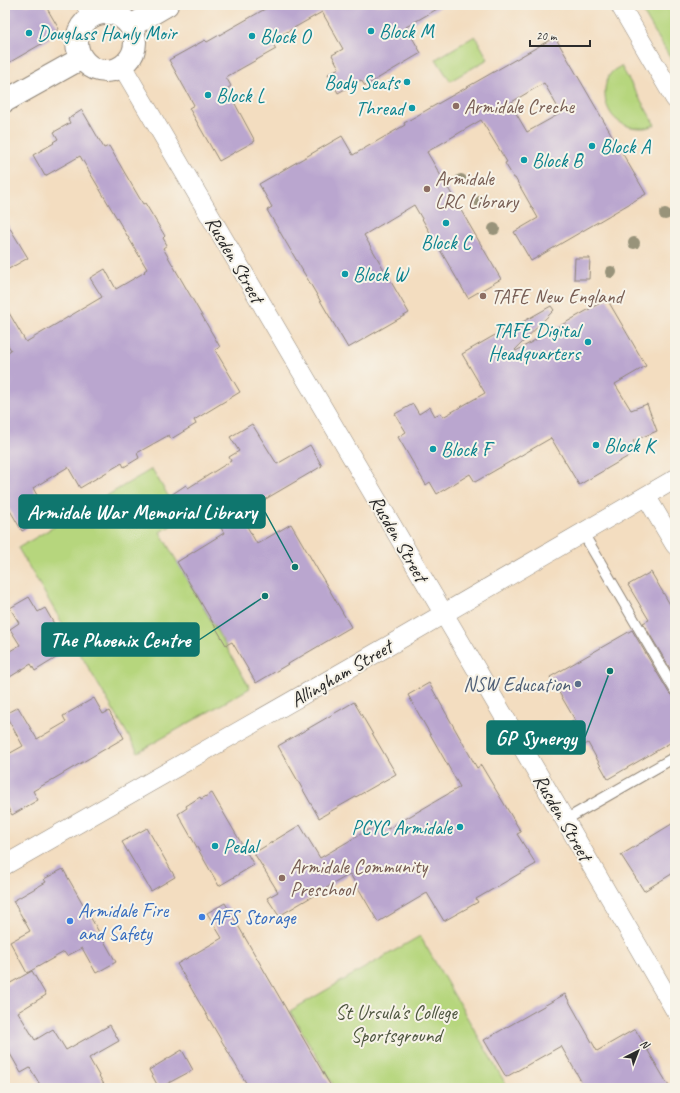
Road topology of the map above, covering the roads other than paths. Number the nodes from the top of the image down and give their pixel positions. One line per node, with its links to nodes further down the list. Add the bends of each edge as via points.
1 (168, 5): 4 (street)
2 (620, 5): 7 (street)
3 (89, 10): 4 (street, via 115,14); 5 (street, via 77,35 77,48)
4 (131, 26): 6 (street, via 135,40 133,53)
5 (82, 58): 6 (street, via 91,67 101,71); 8 (street)
6 (122, 66): 13 (street, Rusden Street)
7 (675, 100)
8 (5, 101)
9 (675, 479): 10 (street, Allingham Street)
10 (646, 496): 11 (street, Allingham Street); 12 (street)
11 (583, 533): 13 (street, Allingham Street); 14 (lane)
12 (675, 545)
13 (444, 614): 16 (street, Rusden Street); 17 (street, Allingham Street)
14 (675, 690)
15 (675, 757): 16 (lane)
16 (565, 820): 18 (street, Rusden Street)
17 (5, 865)
18 (675, 1010)

